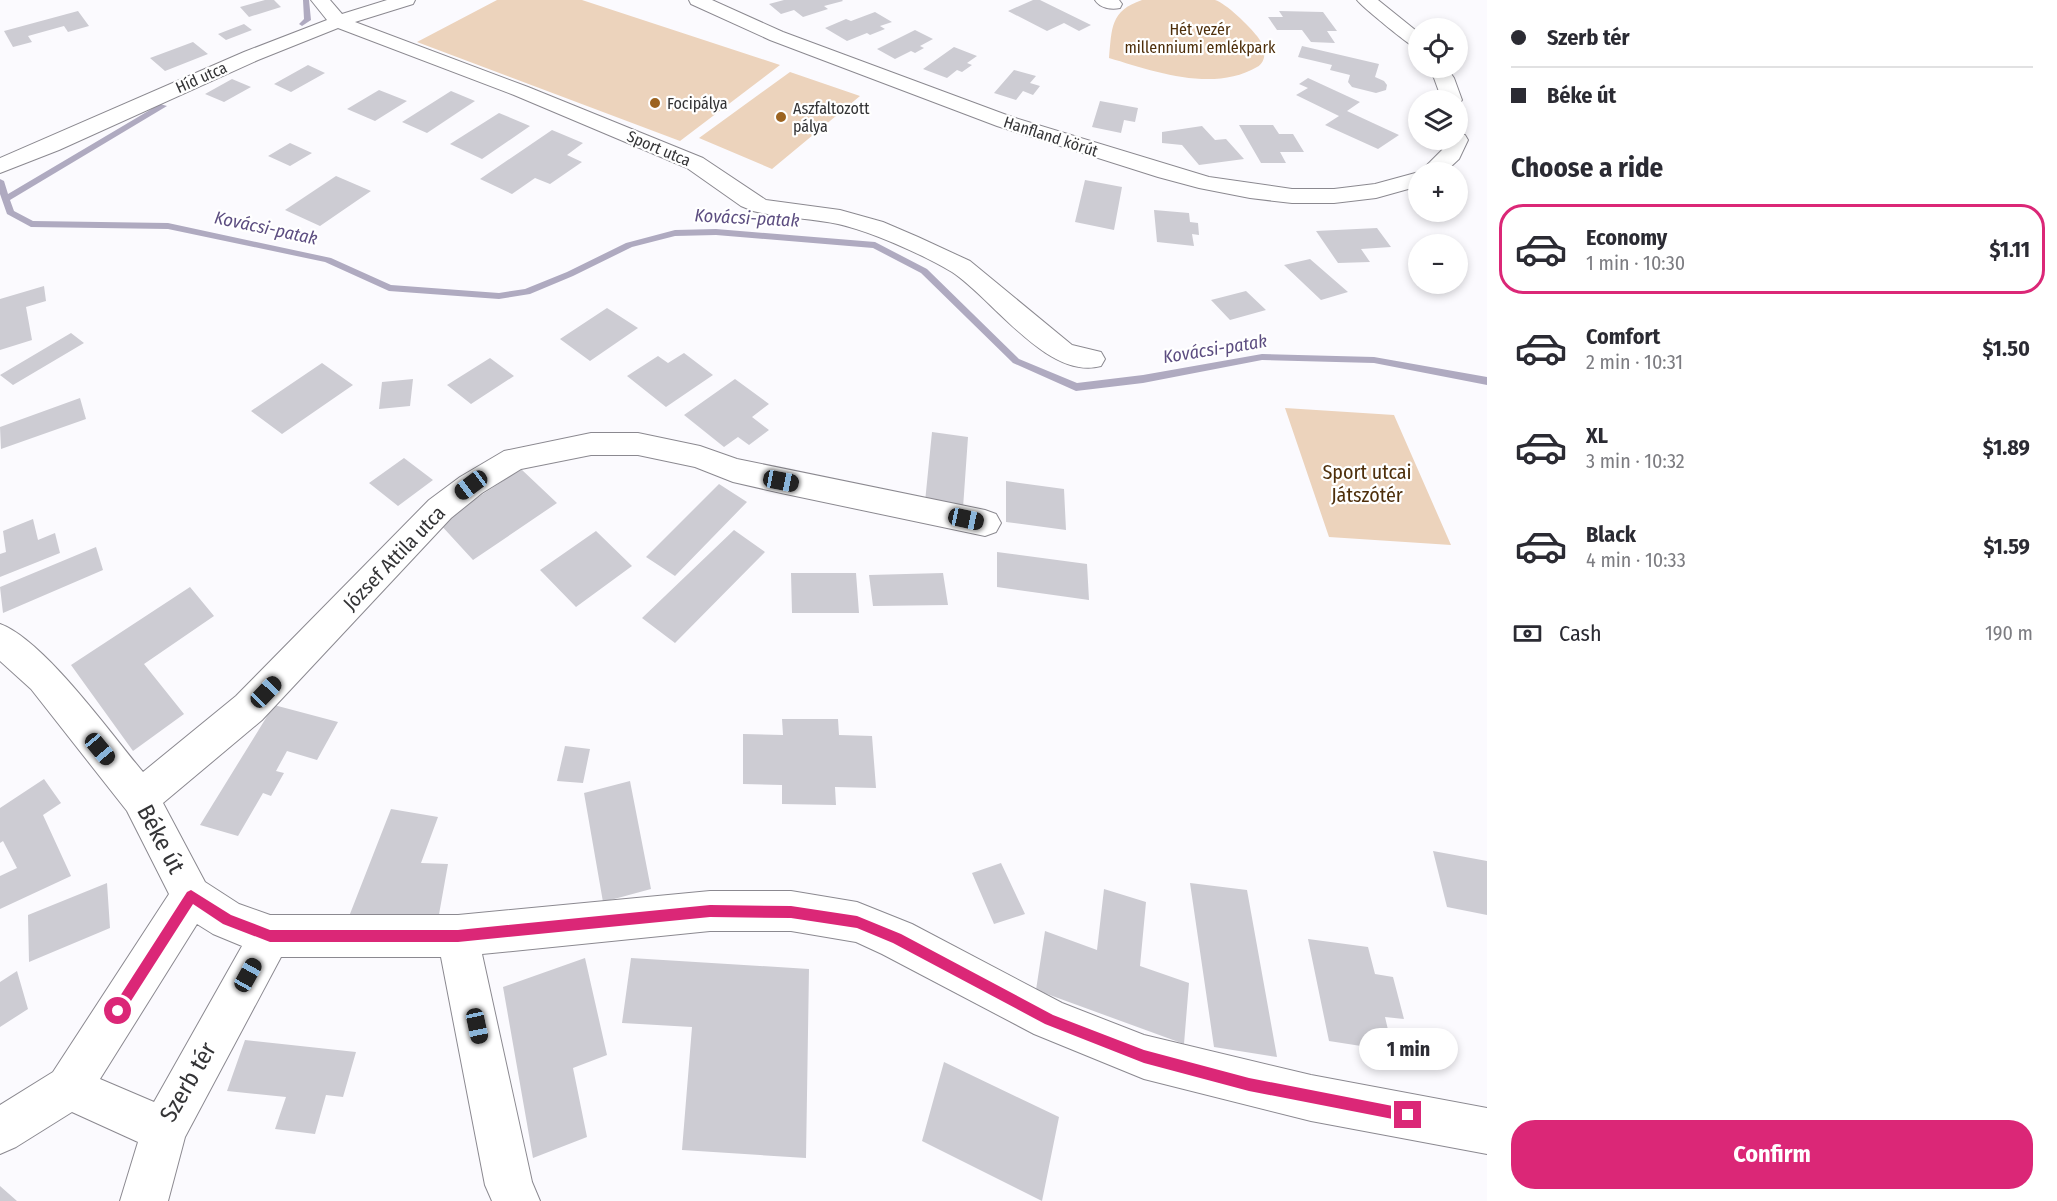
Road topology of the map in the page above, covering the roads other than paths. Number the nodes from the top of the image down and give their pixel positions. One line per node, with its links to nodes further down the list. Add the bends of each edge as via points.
1 (320, 0): 6 (street)
2 (406, 0): 5 (street, Híd utca)
3 (698, 0): 10 (street, Hanfland körút, via 791,44 1038,133 1194,181 1245,192 1302,196 1351,196)
4 (1366, 0): 8 (street)
5 (382, 6): 6 (street, Híd utca); 7 (street, via 394,16)
6 (337, 20): 7 (street, Sport utca); 9 (street, Híd utca)
7 (363, 32): 11 (street, Sport utca, via 695,163 761,206 840,217 909,242 961,267 1062,352)
8 (1408, 33)
9 (8, 163)
10 (1408, 183)
11 (1091, 359)
12 (986, 523): 14 (street, József Attila utca, via 781,481 638,444 591,444 514,459 440,509 249,708)
13 (0, 639): 14 (street, Béke út, via 43,678)
14 (140, 798): 15 (street, Béke út)
15 (191, 896): 16 (street, Béke út, via 227,920); 18 (street)
16 (270, 936): 17 (street, Béke út); 19 (street, Szerb tér)
17 (458, 936): 21 (street, Béke út, via 710,911 791,912 857,922 1049,1019 1144,1057 1260,1087); 23 (street, via 509,1185)
18 (69, 1088): 19 (street, Szerb tér); 20 (street)
19 (164, 1130): 22 (street)
20 (0, 1131)
21 (1487, 1131)
22 (144, 1201)
23 (516, 1201)

